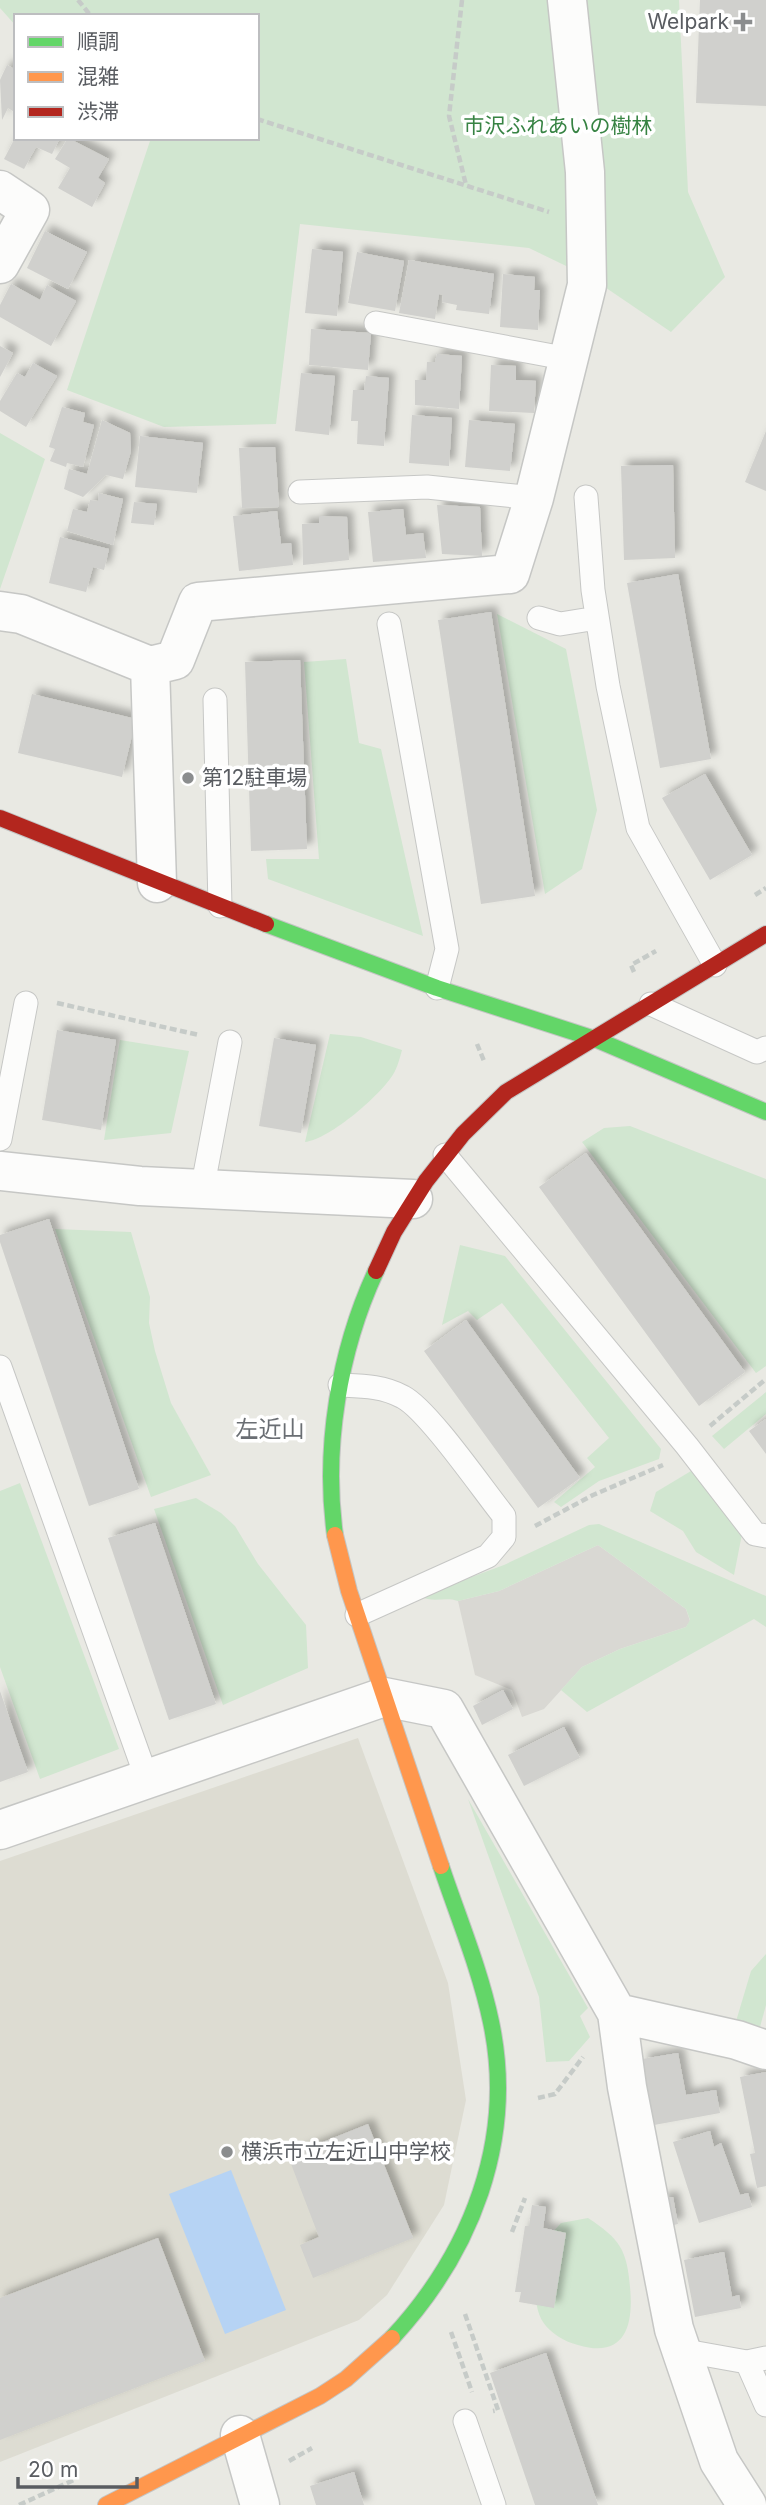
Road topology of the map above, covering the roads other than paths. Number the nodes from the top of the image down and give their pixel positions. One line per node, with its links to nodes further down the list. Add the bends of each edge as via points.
1 (567, 0): 5 (street, via 584,159 587,285)
2 (0, 190): 3 (street, via 30,210)
3 (0, 264)
4 (376, 323): 5 (lane)
5 (569, 359): 8 (street)
6 (300, 492): 8 (lane, via 427,487)
7 (586, 497): 11 (lane)
8 (534, 498): 13 (street, via 510,574 198,602 175,660)
9 (0, 611): 13 (street, via 21,614)
10 (539, 618): 11 (lane, via 560,624)
11 (597, 618): 19 (lane, via 638,828)
12 (389, 624): 20 (lane, via 447,949)
13 (150, 666): 16 (street)
14 (215, 700): 17 (lane)
15 (0, 818): 16 (street)
16 (157, 883): 17 (street)
17 (220, 906): 20 (street)
18 (766, 934): 19 (street)
19 (715, 965): 22 (street)
20 (437, 988): 23 (street)
21 (26, 1003): 27 (lane)
22 (651, 1004): 23 (street); 25 (lane, via 757,1052)
23 (595, 1038): 26 (street); 28 (street, via 508,1090)
24 (230, 1042): 30 (lane)
25 (766, 1048)
26 (766, 1112)
27 (0, 1139)
28 (445, 1155): 31 (street); 34 (lane, via 755,1534)
29 (0, 1171): 30 (street)
30 (202, 1189): 31 (street)
31 (413, 1199): 33 (street, via 382,1256 355,1321)
32 (0, 1367): 37 (lane)
33 (340, 1385): 35 (street, via 331,1452 333,1525); 35 (lane, via 377,1387 405,1398 504,1516 504,1537 488,1556)
34 (766, 1536)
35 (357, 1615): 36 (street)
36 (384, 1697): 37 (street); 39 (street, via 444,1709); 45 (street, via 494,2032 499,2090 493,2151 477,2214 451,2264 418,2312 387,2346 344,2380)
37 (148, 1779): 38 (street)
38 (0, 1830)
39 (617, 2013): 40 (street); 41 (street, via 626,2087)
40 (766, 2050)
41 (680, 2350): 42 (lane); 49 (street, via 719,2461)
42 (757, 2360): 43 (lane)
43 (766, 2406)
44 (473, 2418): 48 (lane)
45 (240, 2435): 46 (street); 47 (street)
46 (106, 2505)
47 (260, 2505)
48 (494, 2505)
49 (747, 2505)

